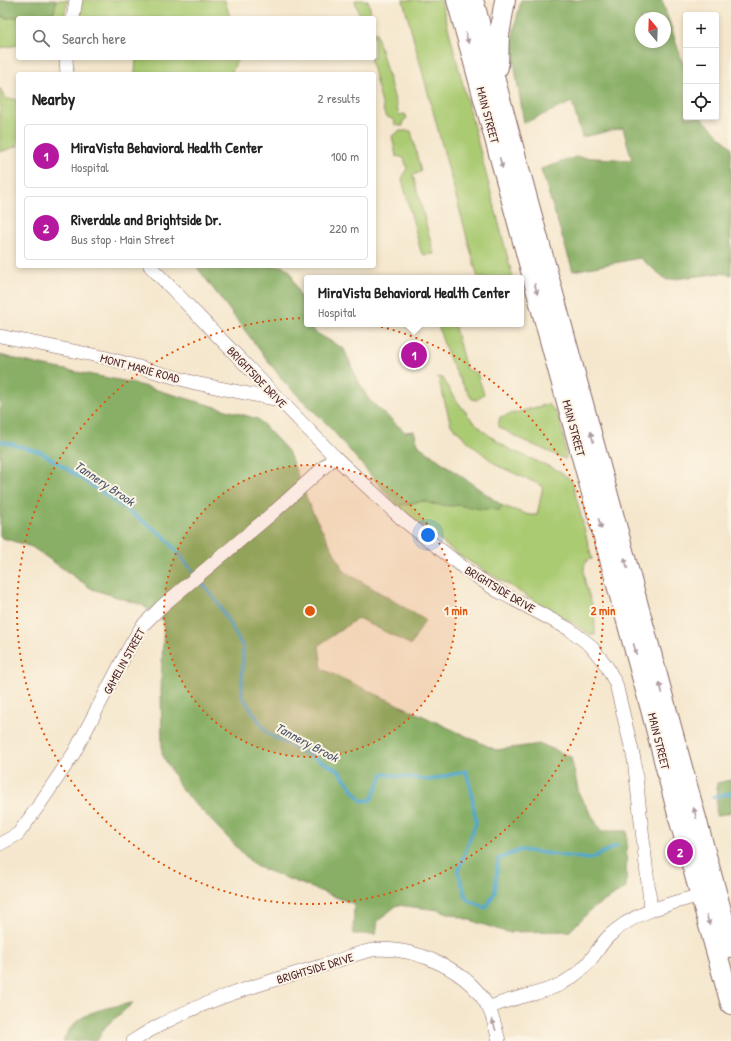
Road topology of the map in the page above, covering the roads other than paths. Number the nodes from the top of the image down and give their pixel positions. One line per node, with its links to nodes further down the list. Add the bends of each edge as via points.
1 (76, 0): 5 (street)
2 (457, 0): 14 (main road, MAIN STREET, one-way to 14)
3 (473, 0): 8 (main road, MAIN STREET)
4 (505, 0): 8 (main road, via 499,35)
5 (73, 16)
6 (66, 60): 7 (street)
7 (67, 72)
8 (498, 91): 14 (main road, MAIN STREET, one-way to 8)
9 (152, 268): 11 (street, BRIGHTSIDE DRIVE)
10 (0, 336): 11 (street, MONT MARIE ROAD, via 103,357 194,383)
11 (280, 400): 12 (street, BRIGHTSIDE DRIVE)
12 (335, 457): 13 (street, GAMELIN STREET, via 142,626 74,753 18,834); 16 (street, BRIGHTSIDE DRIVE, via 403,520 464,568 496,590 569,629 590,645 606,664 616,684 634,759)
13 (0, 844)
14 (697, 853): 15 (main road); 17 (main road)
15 (701, 895): 16 (street); 18 (main road, one-way to 18)
16 (651, 910): 19 (street, via 622,924 606,939 583,968 563,983)
17 (731, 947)
18 (731, 1004)
19 (489, 1008): 20 (street, BRIGHTSIDE DRIVE, via 469,984 438,963 399,950 372,950 257,985 200,1006 159,1024); 21 (street, BRIGHTSIDE DRIVE, one-way to 19)
20 (132, 1041)
21 (499, 1041)

